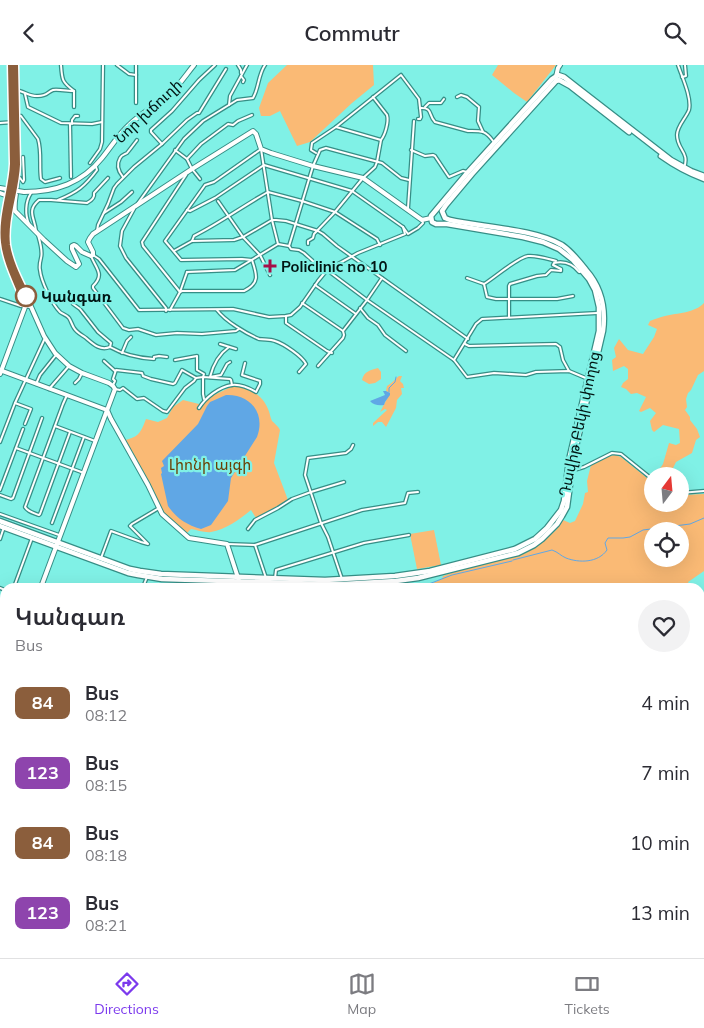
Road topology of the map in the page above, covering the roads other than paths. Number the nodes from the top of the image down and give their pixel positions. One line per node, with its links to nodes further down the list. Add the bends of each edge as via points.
1 (13, 65): 20 (main road)
2 (61, 65): 21 (street, via 63,82)
3 (103, 65): 35 (street)
4 (117, 65): 16 (street, via 129,75)
5 (136, 65): 16 (street)
6 (194, 65): 55 (main road, Նոր խճուղի, via 168,96 122,131)
7 (215, 65): 45 (street, via 153,128 151,132)
8 (238, 65): 15 (street)
9 (247, 65): 15 (street)
10 (265, 65): 27 (street, via 253,99 239,99)
11 (560, 65): 18 (main road)
12 (678, 65): 17 (street)
13 (685, 65): 17 (street, via 686,76)
14 (226, 69): 45 (street, via 199,113)
15 (241, 74): 19 (street); 27 (street, via 229,98)
16 (136, 75): 26 (street)
17 (682, 77): 58 (street, via 689,100 689,109 677,132 678,145 686,156)
18 (556, 78): 44 (main road); 58 (main road, via 564,77); 86 (main road, via 446,205)
19 (243, 82)
20 (14, 90): 22 (street); 31 (main road)
21 (74, 91): 22 (street, via 53,90 45,96); 28 (street)
22 (25, 94): 39 (street, via 28,107 61,123)
23 (373, 97): 29 (street, via 401,75 419,99); 40 (street); 43 (street, via 388,119)
24 (456, 97): 41 (street, via 467,97 479,107 478,121)
25 (444, 99): 30 (street, via 441,103 429,103)
26 (136, 103)
27 (229, 105): 47 (street, via 203,121)
28 (74, 107)
29 (420, 108): 30 (street); 34 (street, via 421,117)
30 (424, 108): 41 (street, via 430,111 435,122)
31 (15, 115): 37 (main road); 61 (main road); 66 (street, via 22,117 40,143 42,179 45,182)
32 (252, 115): 51 (street, via 233,125 228,124)
33 (78, 116): 39 (street, via 72,119)
34 (418, 119)
35 (102, 121): 39 (street); 53 (street, via 102,146)
36 (414, 121): 48 (street)
37 (14, 122): 38 (street); 77 (main road)
38 (0, 123)
39 (71, 124): 62 (street)
40 (336, 127): 43 (street); 49 (street, via 312,145 311,150)
41 (483, 132): 44 (street)
42 (138, 139): 63 (street, via 120,158 118,171)
43 (381, 140): 52 (street)
44 (495, 143): 59 (main road)
45 (162, 144): 63 (street)
46 (261, 149): 54 (street); 56 (main road); 57 (main road, via 252,131); 82 (street, via 205,185)
47 (175, 150): 51 (street); 81 (street)
48 (411, 150): 59 (street, via 435,156 449,177); 70 (street)
49 (317, 154): 52 (street, via 326,148); 56 (street)
50 (23, 157): 61 (street, via 23,182)
51 (187, 159): 57 (street)
52 (378, 162): 65 (street); 70 (street)
53 (90, 163)
54 (264, 165): 69 (street); 75 (street); 82 (street, via 215,198)
55 (95, 166): 73 (main road, Նոր խճուղի, via 73,182); 78 (street, via 97,171 84,186)
56 (312, 166): 65 (main road); 69 (street)
57 (192, 169): 60 (main road); 68 (street)
58 (684, 169): 64 (main road)
59 (468, 172): 88 (main road)
60 (186, 174): 81 (main road); 119 (street, via 142,242)
61 (16, 177): 77 (main road, via 17,188)
62 (71, 177)
63 (123, 177): 85 (street, via 114,188)
64 (704, 177)
65 (363, 178): 72 (street); 83 (main road)
66 (60, 179)
67 (108, 179): 78 (street, via 87,203)
68 (200, 179)
69 (308, 179): 72 (street); 80 (street)
70 (409, 180): 83 (street)
71 (0, 187): 73 (main road, Նոր խճուղի, bridge)
72 (352, 191): 84 (street); 94 (street)
73 (32, 192): 93 (street, via 26,217)
74 (132, 192): 85 (street, via 122,203)
75 (268, 192): 80 (street); 87 (street); 89 (street)
76 (0, 193): 77 (main road)
77 (11, 198): 93 (main road, via 15,211); 122 (main road, via 5,243)
78 (55, 200): 97 (street, via 40,199 35,204 32,214)
79 (218, 201): 87 (street)
80 (302, 201): 84 (street); 92 (street)
81 (135, 207): 95 (main road); 130 (street, via 122,231 120,246)
82 (187, 210): 104 (street, via 165,241)
83 (408, 211): 90 (main road)
84 (336, 212): 96 (street); 102 (street, via 377,239)
85 (104, 213): 95 (street)
86 (444, 215): 88 (main road, Դավիթ Բեկի փողոց, via 437,211); 91 (main road); 132 (main road, Դավիթ Բեկի փողոց, via 457,222 529,234 562,245 592,277 601,295)
87 (229, 216): 98 (street); 99 (street, via 194,236)
88 (432, 216): 90 (main road); 91 (main road, Դավիթ Բեկի փողոց, via 434,223)
89 (272, 220): 92 (street); 98 (street); 100 (street)
90 (422, 220): 94 (street, via 423,223 408,234)
91 (440, 224): 113 (main road, Դավիթ Բեկի փողոց, via 543,242 565,252)
92 (295, 225): 96 (street); 103 (street)
93 (30, 226): 97 (main road)
94 (403, 227): 102 (street, via 405,234)
95 (97, 231): 106 (main road, via 88,241)
96 (318, 231): 101 (street); 107 (street)
97 (37, 233): 106 (main road, via 74,266 79,264 72,246); 143 (street, via 42,257 40,270 54,305 93,344)
98 (243, 237): 99 (street); 105 (street)
99 (192, 241): 104 (street)
100 (278, 244): 103 (street); 105 (street)
101 (308, 244)
102 (380, 245): 107 (street)
103 (289, 246): 111 (street, via 304,253)
104 (174, 251): 108 (street, via 181,260)
105 (260, 255): 108 (street); 114 (street)
106 (92, 256): 130 (street, via 99,259 139,310); 136 (street, via 99,272 98,281 92,288 123,328 156,335)
107 (352, 256): 111 (street); 115 (street)
108 (252, 260): 112 (street, via 235,270); 119 (street, via 256,280 244,291)
109 (558, 262): 113 (street); 118 (street, via 528,256 518,259); 124 (street, via 554,265 561,271 551,270 546,275 510,284)
110 (185, 269): 112 (street)
111 (326, 271): 117 (street); 123 (street)
112 (187, 272): 119 (street)
113 (583, 272): 132 (main road, Դավիթ Բեկի փողոց, via 592,284)
114 (270, 275)
115 (382, 277): 123 (street); 140 (street)
116 (467, 278): 118 (street)
117 (315, 285): 125 (street); 133 (street)
118 (484, 285): 124 (street, via 487,297)
119 (180, 292): 130 (street)
120 (573, 295): 124 (street, via 557,299)
121 (0, 299): 127 (street)
122 (27, 299): 127 (main road); 128 (main road)
123 (367, 299): 129 (street); 152 (street)
124 (508, 299): 135 (street)
125 (302, 303): 134 (street); 137 (street)
126 (73, 304): 143 (street, via 111,343)
127 (25, 307): 128 (street); 160 (main road)
128 (31, 307): 139 (main road)
129 (360, 308): 133 (street); 146 (street, via 385,335)
130 (168, 310): 131 (street)
131 (217, 310): 134 (street); 136 (street)
132 (602, 313): 135 (street); 166 (main road, Դավիթ Բեկի փողոց)
133 (356, 314): 137 (street)
134 (286, 316): 148 (street, via 286,323)
135 (509, 317): 140 (street, via 482,319)
136 (239, 329): 161 (street, via 288,348 306,362)
137 (343, 331): 148 (street, via 343,338)
138 (131, 337): 147 (street)
139 (45, 338): 149 (main road); 167 (street)
140 (468, 339): 142 (street)
141 (220, 344): 144 (street)
142 (465, 344): 152 (street); 159 (street, via 556,344)
143 (110, 347): 147 (street)
144 (230, 347): 145 (street); 165 (street, via 217,359)
145 (236, 349)
146 (406, 351)
147 (122, 353): 150 (street, via 140,358)
148 (331, 353): 157 (street)
149 (56, 354): 156 (main road); 169 (street)
150 (167, 357)
151 (175, 359): 164 (street, via 197,356 197,370)
152 (454, 360): 159 (street, via 467,377)
153 (104, 361): 158 (street)
154 (230, 362): 165 (street, via 221,375)
155 (245, 363): 170 (street, via 242,375 260,381 256,392)
156 (69, 366): 162 (main road); 172 (street)
157 (318, 366)
158 (115, 371): 163 (street, via 142,373 147,378 173,384 182,369); 171 (street)
159 (569, 371): 166 (street)
160 (0, 372): 167 (main road)
161 (299, 372)
162 (82, 373): 168 (street); 171 (main road)
163 (196, 377): 164 (street); 171 (street, via 167,412 144,398 137,399 126,389)
164 (203, 377): 165 (street); 174 (street)
165 (210, 377): 170 (street, via 232,380)
166 (589, 379): 192 (main road, Դավիթ Բեկի փողոց)
167 (25, 380): 169 (main road); 175 (street)
168 (75, 383)
169 (36, 384): 172 (main road)
170 (232, 385): 174 (street)
171 (114, 387): 177 (main road)
172 (49, 389): 173 (main road)
173 (67, 395): 177 (main road); 180 (street)
174 (204, 400): 176 (street)
175 (15, 403): 179 (street, via 30,409); 185 (street)
176 (199, 408)
177 (108, 412): 184 (main road); 202 (main road)
178 (42, 418): 188 (street)
179 (25, 424)
180 (55, 426): 182 (street); 189 (street)
181 (23, 429): 187 (street)
182 (70, 432): 183 (street); 190 (street)
183 (84, 437): 184 (street); 191 (street)
184 (95, 441): 193 (main road)
185 (0, 442)
186 (353, 445): 198 (street, via 346,453 308,458 305,475)
187 (16, 448): 188 (street); 196 (street)
188 (29, 453): 189 (street); 201 (street, via 12,499)
189 (43, 458): 190 (street); 190 (street, via 25,507 39,515)
190 (58, 463): 191 (street)
191 (72, 469): 193 (street); 205 (street)
192 (569, 472): 194 (street, via 617,453); 221 (main road, Դավիթ Բեկի փողոց, via 561,510 547,528 525,545 418,573); 227 (main road, Դավիթ Բեկի փողոց, via 567,507 551,531 534,545 518,553 418,578)
193 (84, 473): 210 (main road)
194 (644, 473)
195 (344, 482): 198 (street)
196 (0, 491)
197 (704, 491): 200 (street)
198 (311, 492): 206 (street); 208 (street, via 255,520)
199 (418, 492): 206 (street, via 408,493 405,503 362,510)
200 (689, 492)
201 (0, 495)
202 (159, 508): 213 (main road, via 162,515 189,538); 217 (street, via 130,526 148,543 111,531)
203 (0, 514): 210 (street)
204 (0, 521): 214 (main road)
205 (52, 523)
206 (321, 523): 215 (street); 216 (street)
207 (2, 527): 211 (main road); 212 (street)
208 (248, 529)
209 (409, 535): 216 (street, via 364,543)
210 (61, 536): 214 (main road)
211 (32, 538): 214 (main road); 222 (street)
212 (0, 539)
213 (227, 544): 215 (street); 220 (main road)
214 (58, 545): 217 (main road, Դավիթ Բեկի փողոց); 218 (main road, Դավիթ Բեկի փողոց, via 128,573); 223 (main road)
215 (255, 545): 226 (street)
216 (333, 553): 219 (street, via 276,570); 221 (street)
217 (101, 558): 220 (main road, Դավիթ Բեկի փողոց, via 149,573)
218 (147, 577): 220 (main road, Դավիթ Բեկի փողոց); 224 (street)
219 (275, 578): 221 (main road, Դավիթ Բեկի փողոց); 226 (main road, Դավիթ Բեկի փողոց)
220 (238, 579): 225 (main road); 226 (main road, Դավիթ Բեկի փողոց)
221 (343, 580)
222 (15, 583)
223 (43, 583)
224 (145, 583)
225 (240, 583)
226 (268, 583)
227 (361, 583)

